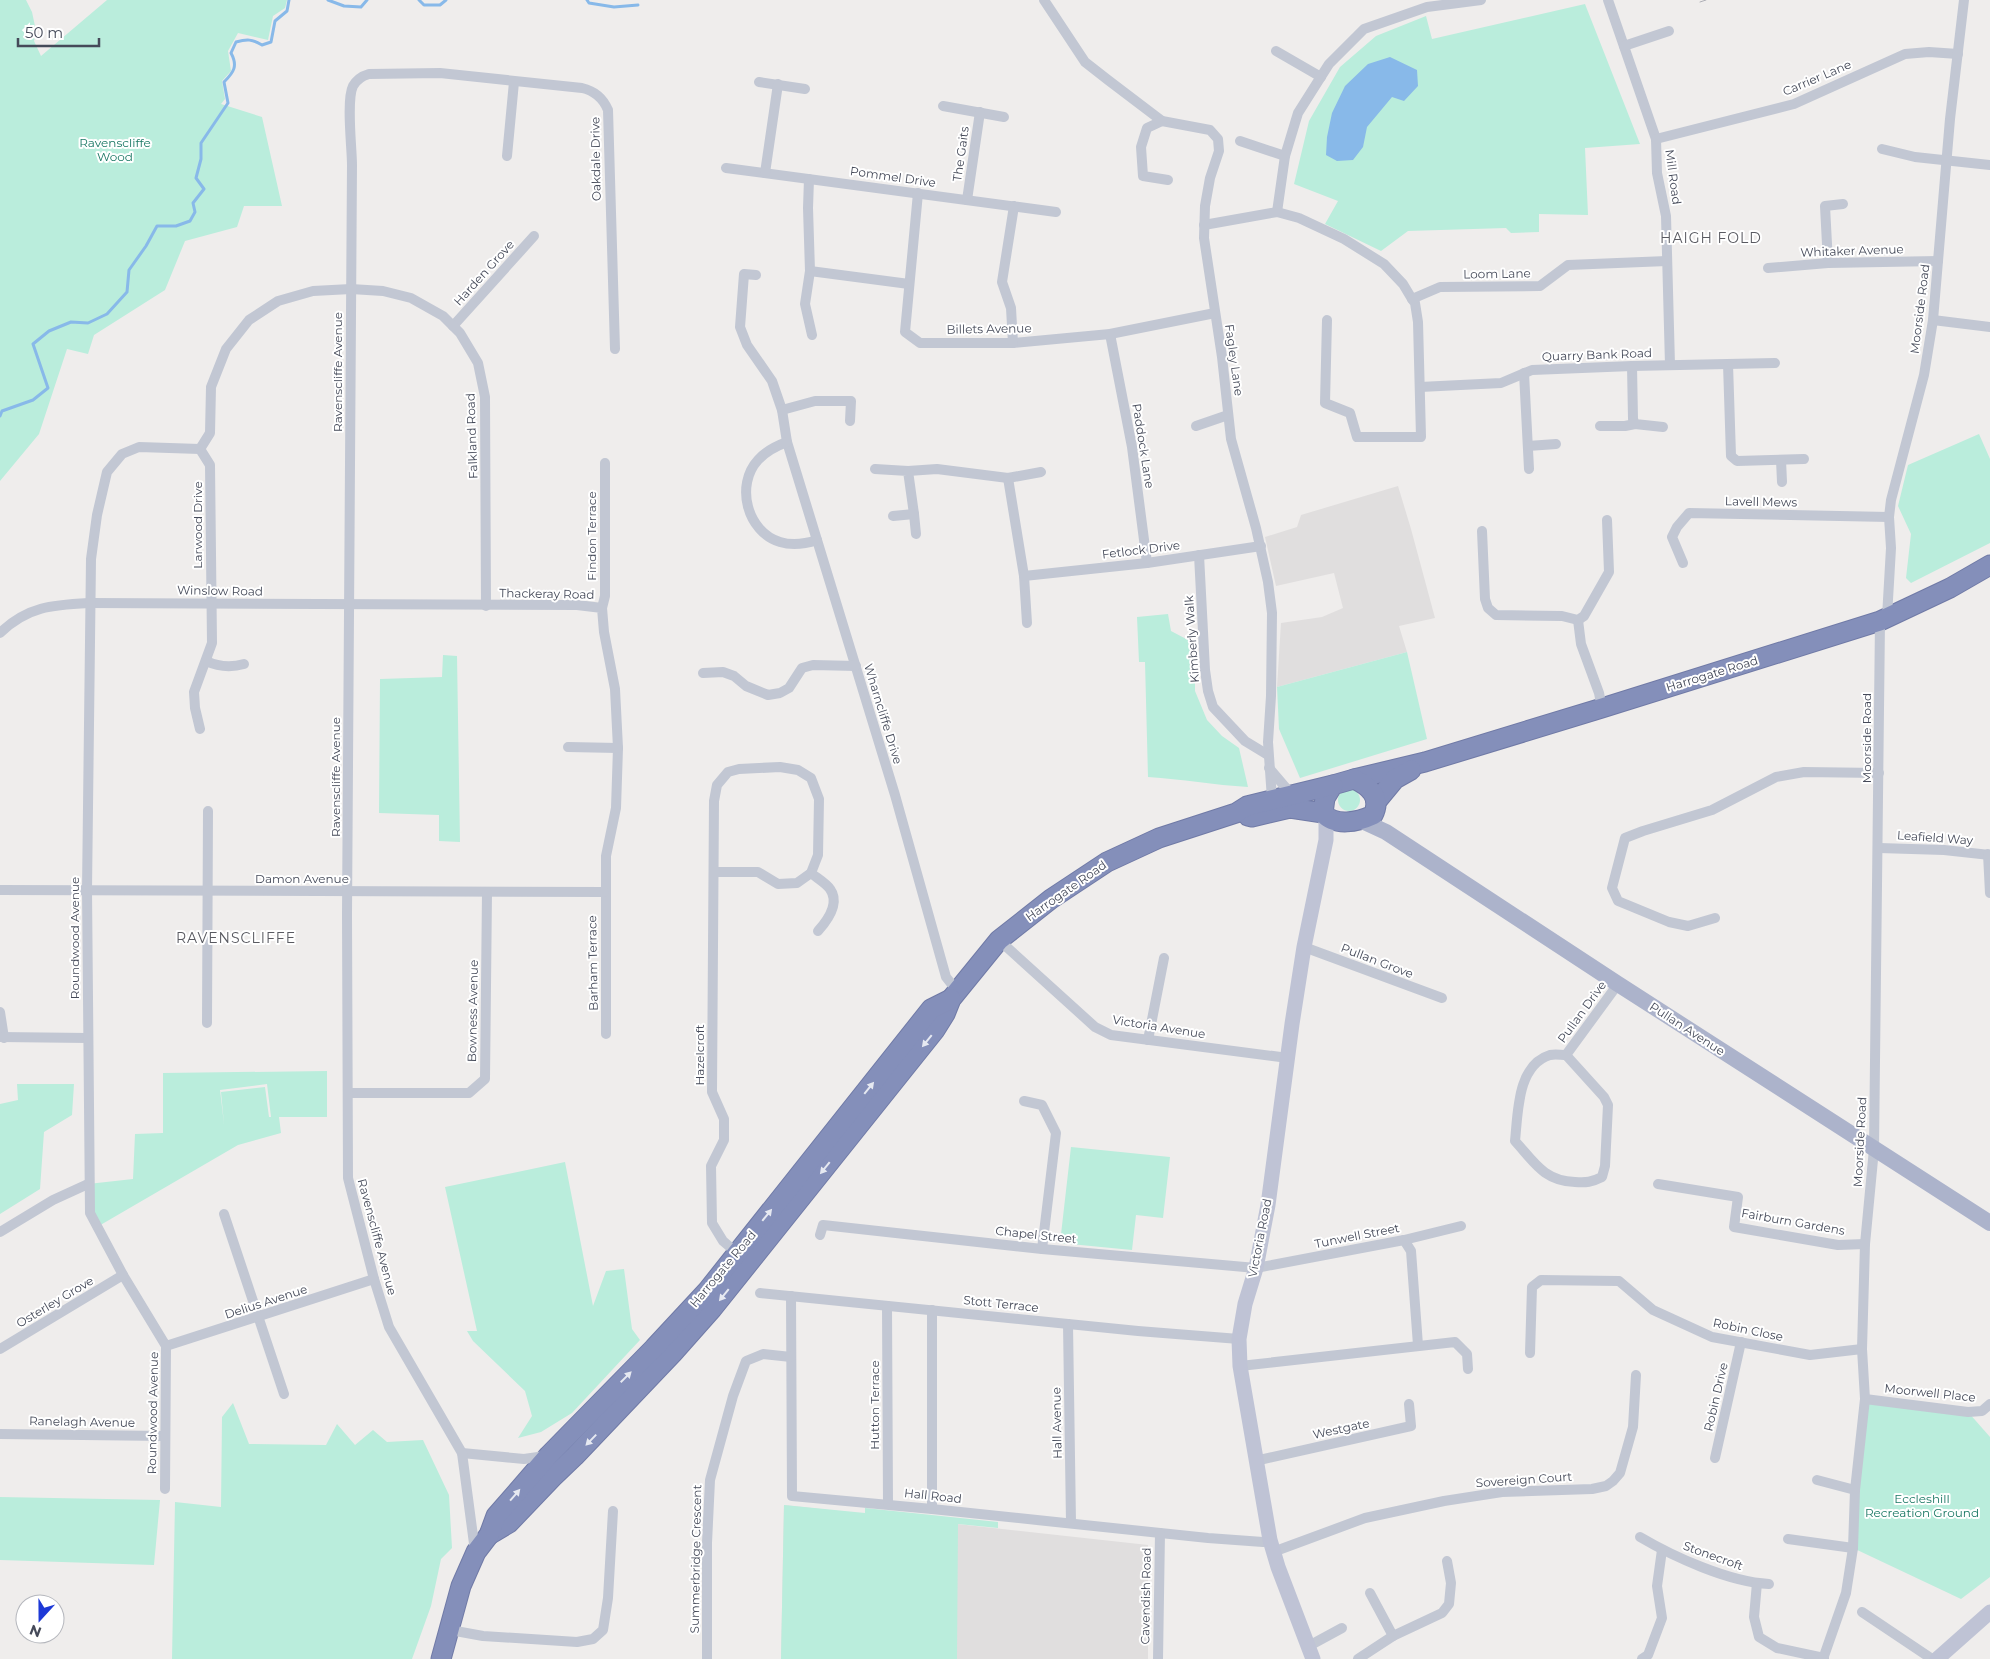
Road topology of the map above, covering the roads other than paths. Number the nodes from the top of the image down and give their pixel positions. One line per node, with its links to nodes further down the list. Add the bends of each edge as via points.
1 (1044, 0): 19 (street, Fagley Lane, via 1085,62)
2 (1481, 0): 5 (street)
3 (1608, 0): 7 (street, Mill Road)
4 (1964, 0): 9 (street, Moorside Road)
5 (1467, 1): 10 (street, via 1427,7 1364,29 1329,64)
6 (1668, 31): 7 (street)
7 (1624, 46): 20 (street, Mill Road)
8 (1276, 52): 10 (street)
9 (1958, 54): 20 (street, Carrier Lane, via 1905,54 1794,104); 25 (street, Moorside Road)
10 (1321, 77): 24 (street, via 1298,113)
11 (359, 79): 12 (street, Oakdale Drive, via 369,74 440,73); 46 (street, Ravenscliffe Avenue, via 351,93)
12 (514, 82): 23 (street); 56 (street, Oakdale Drive, via 582,88 595,93 608,110)
13 (759, 82): 14 (street)
14 (778, 84): 15 (street); 28 (street)
15 (805, 89)
16 (943, 106): 17 (street)
17 (980, 112): 18 (street); 32 (street, The Gaits)
18 (1004, 116)
19 (1162, 121): 30 (street, via 1147,128 1141,147 1144,176); 37 (street, Fagley Lane, via 1210,130 1218,139 1219,151 1210,178)
20 (1656, 139): 39 (street, Mill Road, via 1657,173 1666,216)
21 (1240, 141): 24 (street)
22 (1882, 149): 25 (street, via 1915,158)
23 (506, 156)
24 (1285, 156): 36 (street)
25 (1947, 160): 26 (street); 40 (street, Moorside Road)
26 (1990, 165)
27 (726, 168): 28 (street, Pommel Drive)
28 (765, 173): 29 (street, Pommel Drive)
29 (809, 179): 31 (street, Pommel Drive); 43 (street)
30 (1168, 180)
31 (918, 193): 32 (street, Pommel Drive); 45 (street, Billets Avenue)
32 (967, 200): 34 (street, Pommel Drive)
33 (1843, 204): 41 (street, via 1825,206)
34 (1014, 206): 35 (street, Pommel Drive); 55 (street, via 1002,282 1011,308)
35 (1056, 212)
36 (1277, 212): 37 (street); 47 (street, via 1298,218 1344,240 1384,264)
37 (1204, 225): 48 (street, Fagley Lane)
38 (534, 236): 51 (street, Harden Grove)
39 (1667, 260): 47 (street, Loom Lane, via 1568,265 1540,286 1440,287); 59 (street, Mill Road)
40 (1938, 261): 41 (street, Whitaker Avenue); 50 (street, Moorside Road)
41 (1828, 263): 42 (street, Whitaker Avenue)
42 (1768, 268)
43 (810, 271): 45 (street); 54 (street, via 805,304)
44 (756, 274): 63 (street, Wharncliffe Drive, via 744,274 740,327 747,345 772,381)
45 (909, 284): 55 (street, Billets Avenue, via 905,332 920,343)
46 (350, 289): 51 (street, Falkland Road, via 383,291 411,298 443,316); 73 (street, Falkland Road, via 313,291 278,301 249,320 226,349 211,387 210,432); 98 (street, Ravenscliffe Avenue)
47 (1412, 298): 62 (street, via 1418,322)
48 (1215, 313): 53 (street, Billets Avenue); 64 (street, Fagley Lane)
49 (1327, 320): 62 (street, via 1326,403 1350,413 1357,437 1421,437)
50 (1932, 320): 52 (street); 85 (street, Moorside Road, via 1924,375)
51 (453, 326): 99 (street, Falkland Road, via 478,362 485,397)
52 (1990, 327)
53 (1110, 334): 55 (street, Billets Avenue); 92 (street, Paddock Lane, via 1132,447)
54 (812, 335)
55 (1013, 343)
56 (615, 349)
57 (1775, 363): 58 (street, Quarry Bank Road)
58 (1728, 364): 59 (street, Quarry Bank Road); 74 (street, via 1731,456 1737,461)
59 (1670, 365): 60 (street, Quarry Bank Road)
60 (1632, 366): 61 (street, Quarry Bank Road); 66 (street)
61 (1524, 373): 62 (street, Quarry Bank Road, via 1501,383); 72 (street)
62 (1420, 387)
63 (782, 410): 65 (street, via 814,401 850,401); 70 (street, Wharncliffe Drive)
64 (1228, 415): 67 (street); 90 (street, Fagley Lane, via 1231,439)
65 (850, 420)
66 (1635, 424): 68 (street); 69 (street)
67 (1196, 426)
68 (1600, 426)
69 (1662, 426)
70 (787, 442): 89 (street, Wharncliffe Drive); 89 (street, via 757,460 748,475 746,505 760,530 774,540 791,545)
71 (1556, 444): 72 (street)
72 (1528, 446): 78 (street)
73 (200, 449): 96 (street, Roundwood Avenue, via 139,447 122,454 107,472 91,559); 97 (street, Larwood Drive, via 210,465)
74 (1781, 460): 75 (street); 82 (street)
75 (1804, 460)
76 (606, 463): 100 (street, Findon Terrace)
77 (875, 469): 79 (street)
78 (1529, 469)
79 (908, 471): 81 (street, via 937,469); 83 (street)
80 (1041, 472): 81 (street)
81 (1008, 478): 95 (street)
82 (1782, 482)
83 (914, 514): 84 (street); 88 (street)
84 (893, 516)
85 (1889, 517): 93 (street, Lavell Mews, via 1689,513 1672,536); 101 (street, Moorside Road, via 1891,548)
86 (1607, 520): 102 (street, via 1609,572 1584,616)
87 (1482, 531): 102 (street, via 1488,608 1496,615 1562,616)
88 (916, 534)
89 (818, 540): 107 (street, Wharncliffe Drive)
90 (1261, 546): 91 (street, Fetlock Drive); 113 (street, Fagley Lane, via 1272,613)
91 (1199, 555): 92 (street, Fetlock Drive); 113 (street, Kimberly Walk, via 1205,670 1213,707 1245,741)
92 (1147, 563): 95 (street, Fetlock Drive)
93 (1683, 563)
94 (1990, 565): 101 (highway, Harrogate Road, via 1950,588)
95 (1024, 576): 103 (street)
96 (90, 603): 97 (street, Winslow Road); 104 (street, Winslow Road, via 53,605 32,611 13,620); 129 (street, Roundwood Avenue)
97 (210, 604): 98 (street, Winslow Road); 105 (street, Larwood Drive, via 212,643)
98 (350, 605): 99 (street, Thackeray Road); 131 (street, Ravenscliffe Avenue)
99 (486, 606): 100 (street, Thackeray Road, via 577,605)
100 (602, 608): 112 (street, Thackeray Road, via 615,690)
101 (1883, 619): 109 (highway, Harrogate Road); 116 (street, Moorside Road)
102 (1578, 620): 109 (street, via 1580,644)
103 (1027, 623)
104 (0, 633)
105 (206, 661): 106 (street, via 228,667); 110 (street, Larwood Drive, via 194,692)
106 (244, 664)
107 (856, 666): 108 (street, via 813,665 802,668 789,688 768,695 750,689 723,672); 141 (street, Wharncliffe Drive)
108 (703, 673)
109 (1602, 708): 114 (highway, Harrogate Road)
110 (200, 729)
111 (568, 747): 112 (street)
112 (618, 748): 133 (street, Thackeray Road, via 616,808 606,856)
113 (1268, 755): 115 (street, Fagley Lane)
114 (1425, 762): 117 (highway, Harrogate Road); 122 (highway, via 1395,778)
115 (1269, 768): 119 (street, Fagley Lane); 119 (street)
116 (1879, 773): 124 (street, Moorside Road); 135 (street, via 1804,772 1776,777 1712,810 1625,838 1612,888 1618,901 1668,922 1688,926)
117 (1354, 780): 118 (highway, Harrogate Road); 122 (highway, via 1372,790)
118 (1333, 785): 119 (highway, Harrogate Road); 121 (highway, via 1325,798)
119 (1282, 802): 121 (highway, Harrogate Road, via 1290,808); 137 (highway, Harrogate Road, via 1252,817 1236,813 1159,838 1106,862)
120 (208, 811): 130 (street)
121 (1325, 815): 122 (highway, Harrogate Road); 123 (street, Victoria Road)
122 (1364, 815): 123 (street); 140 (main road, Pullan Avenue)
123 (1326, 840): 138 (street, Victoria Road)
124 (1879, 848): 125 (street, Leafield Way); 153 (street, Moorside Road)
125 (1989, 855): 134 (street)
126 (714, 872): 127 (street, via 758,872 778,884 798,883); 127 (street, Hazelcroft, via 717,784 728,772 739,769 780,767 798,770 811,778 819,799 818,855); 164 (street, Hazelcroft, via 712,1092 724,1119 724,1140 711,1166 712,1223 723,1241)
127 (812, 873): 136 (street, via 830,888 834,897 830,918)
128 (0, 890): 129 (street, Damon Avenue)
129 (87, 890): 130 (street, Damon Avenue); 147 (street, Roundwood Avenue)
130 (207, 891): 131 (street, Damon Avenue); 144 (street)
131 (348, 891): 132 (street, Damon Avenue); 151 (street, Ravenscliffe Avenue)
132 (487, 892): 133 (street, Damon Avenue); 151 (street, Bowness Avenue, via 485,1079 469,1093)
133 (604, 892): 145 (street, Barham Terrace)
134 (1990, 893)
135 (1715, 918)
136 (818, 931)
137 (999, 940): 141 (highway, Harrogate Road); 148 (street, Victoria Avenue, via 1095,1027 1111,1035)
138 (1304, 946): 142 (street, Pullan Grove); 150 (street, Victoria Road)
139 (1164, 958): 148 (street)
140 (1618, 984): 149 (street, Pullan Drive); 153 (main road, Pullan Avenue)
141 (954, 995): 164 (highway, Harrogate Road, one-way to 141, via 931,1009); 193 (highway, Harrogate Road, one-way to 193, via 935,1030 712,1309)
142 (1442, 998)
143 (0, 1012): 146 (street)
144 (207, 1023)
145 (606, 1034)
146 (2, 1038): 147 (street)
147 (88, 1038): 154 (street, Roundwood Avenue)
148 (1148, 1040): 150 (street, Victoria Avenue)
149 (1566, 1055): 149 (street, Pullan Drive, via 1550,1055 1534,1065 1524,1082 1515,1141 1550,1178 1561,1182 1590,1183 1602,1177 1605,1166 1608,1105)
150 (1288, 1058): 165 (street, Victoria Road, via 1274,1168)
151 (349, 1093): 167 (street, Ravenscliffe Avenue, via 348,1178)
152 (1024, 1101): 163 (street, via 1042,1105 1056,1133)
153 (1874, 1149): 157 (main road, Pullan Avenue); 162 (street, Moorside Road)
154 (88, 1184): 159 (street, via 53,1200); 166 (street, Roundwood Avenue, via 90,1213)
155 (1658, 1184): 162 (street, Fairburn Gardens, via 1738,1197 1734,1227 1838,1245)
156 (224, 1214): 172 (street)
157 (1990, 1223)
158 (1461, 1226): 161 (street, Tunwell Street)
159 (0, 1232)
160 (820, 1235): 163 (street, Chapel Street, via 823,1225)
161 (1404, 1240): 165 (street, Tunwell Street); 176 (street, via 1411,1251)
162 (1865, 1244): 179 (street, Moorside Road)
163 (1042, 1249): 165 (street, Chapel Street)
164 (737, 1253): 192 (highway, Harrogate Road, one-way to 164, via 654,1348)
165 (1256, 1268): 174 (street, Victoria Road)
166 (123, 1276): 177 (street, Roundwood Avenue); 178 (street, Osterley Grove)
167 (374, 1279): 172 (street, Delius Avenue); 191 (street, Ravenscliffe Avenue, via 390,1327)
168 (760, 1293): 169 (street, Stott Terrace)
169 (790, 1296): 170 (street, Stott Terrace); 181 (street, Hall Road)
170 (888, 1306): 171 (street, Stott Terrace); 199 (street, Hutton Terrace)
171 (932, 1310): 173 (street, Stott Terrace); 200 (street)
172 (257, 1318): 177 (street, Delius Avenue); 185 (street)
173 (1068, 1324): 174 (street, Stott Terrace); 202 (street, Hall Avenue)
174 (1239, 1339): 182 (street, Victoria Road)
175 (1741, 1342): 179 (street, Robin Close, via 1810,1355); 180 (street, Robin Close, via 1712,1337 1653,1310 1619,1281 1541,1280 1532,1287); 194 (street, Robin Drive)
176 (1418, 1345): 182 (street); 183 (street, via 1455,1342 1467,1354)
177 (166, 1346): 190 (street, Roundwood Avenue)
178 (0, 1349)
179 (1862, 1349): 186 (street, Moorside Road)
180 (1530, 1353)
181 (791, 1357): 199 (street, Hall Road, via 792,1496); 222 (street, Summerbridge Crescent, via 763,1354 746,1360 718,1445 710,1480 708,1511)
182 (1240, 1366): 195 (street, Victoria Road)
183 (1468, 1368)
184 (1636, 1375): 207 (street, Sovereign Court, via 1635,1414 1622,1467 1617,1477 1606,1486 1502,1492 1444,1501 1365,1518)
185 (284, 1394)
186 (1865, 1399): 188 (street, Moorwell Place, via 1968,1412 1982,1411); 198 (street, Moorside Road)
187 (1409, 1404): 195 (street, Westgate, via 1411,1426)
188 (1990, 1404)
189 (0, 1434): 190 (street, Ranelagh Avenue)
190 (165, 1436): 197 (street, Roundwood Avenue)
191 (462, 1453): 192 (street, via 524,1459); 210 (street, Ravenscliffe Avenue)
192 (549, 1455): 193 (street); 204 (highway, Harrogate Road, one-way to 192, via 496,1516)
193 (576, 1456): 204 (highway, Harrogate Road, via 509,1522)
194 (1715, 1458)
195 (1255, 1461): 207 (street, Victoria Road)
196 (1818, 1480): 198 (street)
197 (164, 1489)
198 (1855, 1490): 208 (street, Moorside Road)
199 (888, 1504): 200 (street, Hall Road)
200 (932, 1508): 202 (street, Hall Road)
201 (613, 1511): 218 (street, via 608,1598 603,1630 593,1639 577,1642 483,1636)
202 (1071, 1523): 203 (street, Hall Road)
203 (1160, 1533): 207 (street, Hall Road, via 1262,1542); 223 (street, Cavendish Road)
204 (489, 1535): 210 (highway, Harrogate Road)
205 (1640, 1537): 209 (street, Stonecroft)
206 (1788, 1538): 208 (street)
207 (1271, 1546): 220 (street, Victoria Road)
208 (1853, 1548): 226 (street, Moorside Road, via 1846,1593)
209 (1662, 1550): 212 (street, Stonecroft, via 1733,1578); 225 (street, via 1657,1586 1662,1618 1648,1655)
210 (476, 1552): 218 (highway, Harrogate Road, via 461,1586)
211 (1447, 1561): 219 (street, via 1451,1583 1449,1604 1442,1613)
212 (1757, 1583): 213 (street, Stonecroft); 226 (street, via 1754,1617 1759,1637 1777,1648)
213 (1769, 1584)
214 (1370, 1593): 219 (street)
215 (1862, 1612): 227 (street)
216 (1990, 1612): 228 (street)
217 (1342, 1628): 220 (street)
218 (450, 1630): 221 (highway, Harrogate Road)
219 (1393, 1636): 224 (street)
220 (1310, 1653)
221 (441, 1659)
222 (708, 1659)
223 (1158, 1659)
224 (1358, 1659)
225 (1642, 1659)
226 (1823, 1659)
227 (1932, 1659)
228 (1937, 1659)

